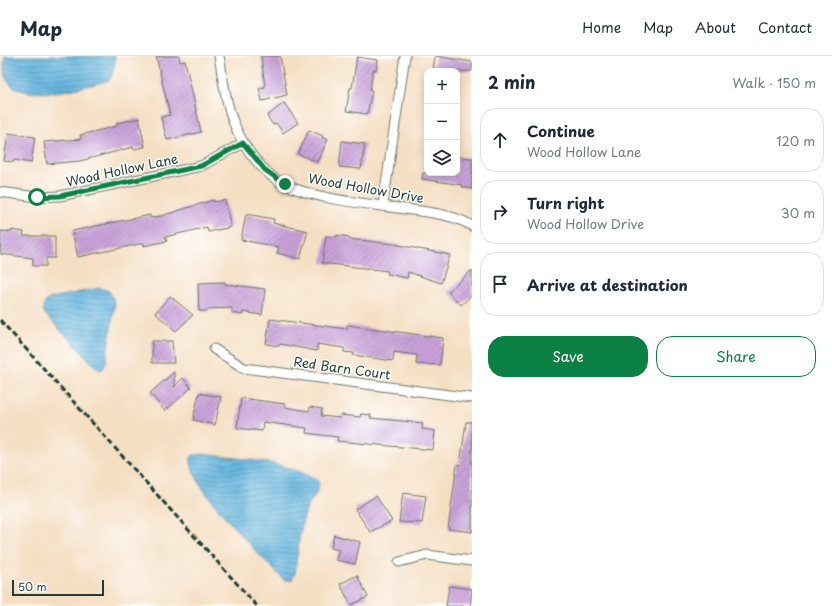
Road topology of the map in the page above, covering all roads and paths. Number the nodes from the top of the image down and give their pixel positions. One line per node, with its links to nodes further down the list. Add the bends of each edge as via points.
1 (219, 56): 3 (street, Wood Hollow Drive, via 232,121)
2 (405, 56): 5 (street)
3 (243, 143): 4 (street, Wood Hollow Lane, via 201,166 60,196 37,197); 5 (street, Wood Hollow Drive, via 265,170 285,184 314,194)
4 (0, 192)
5 (383, 205): 6 (street, Wood Hollow Drive, via 437,214)
6 (472, 226)
7 (214, 349): 8 (street, Red Barn Court, via 244,368)
8 (472, 398)
9 (472, 561): 10 (street, via 427,555)
10 (399, 562)

